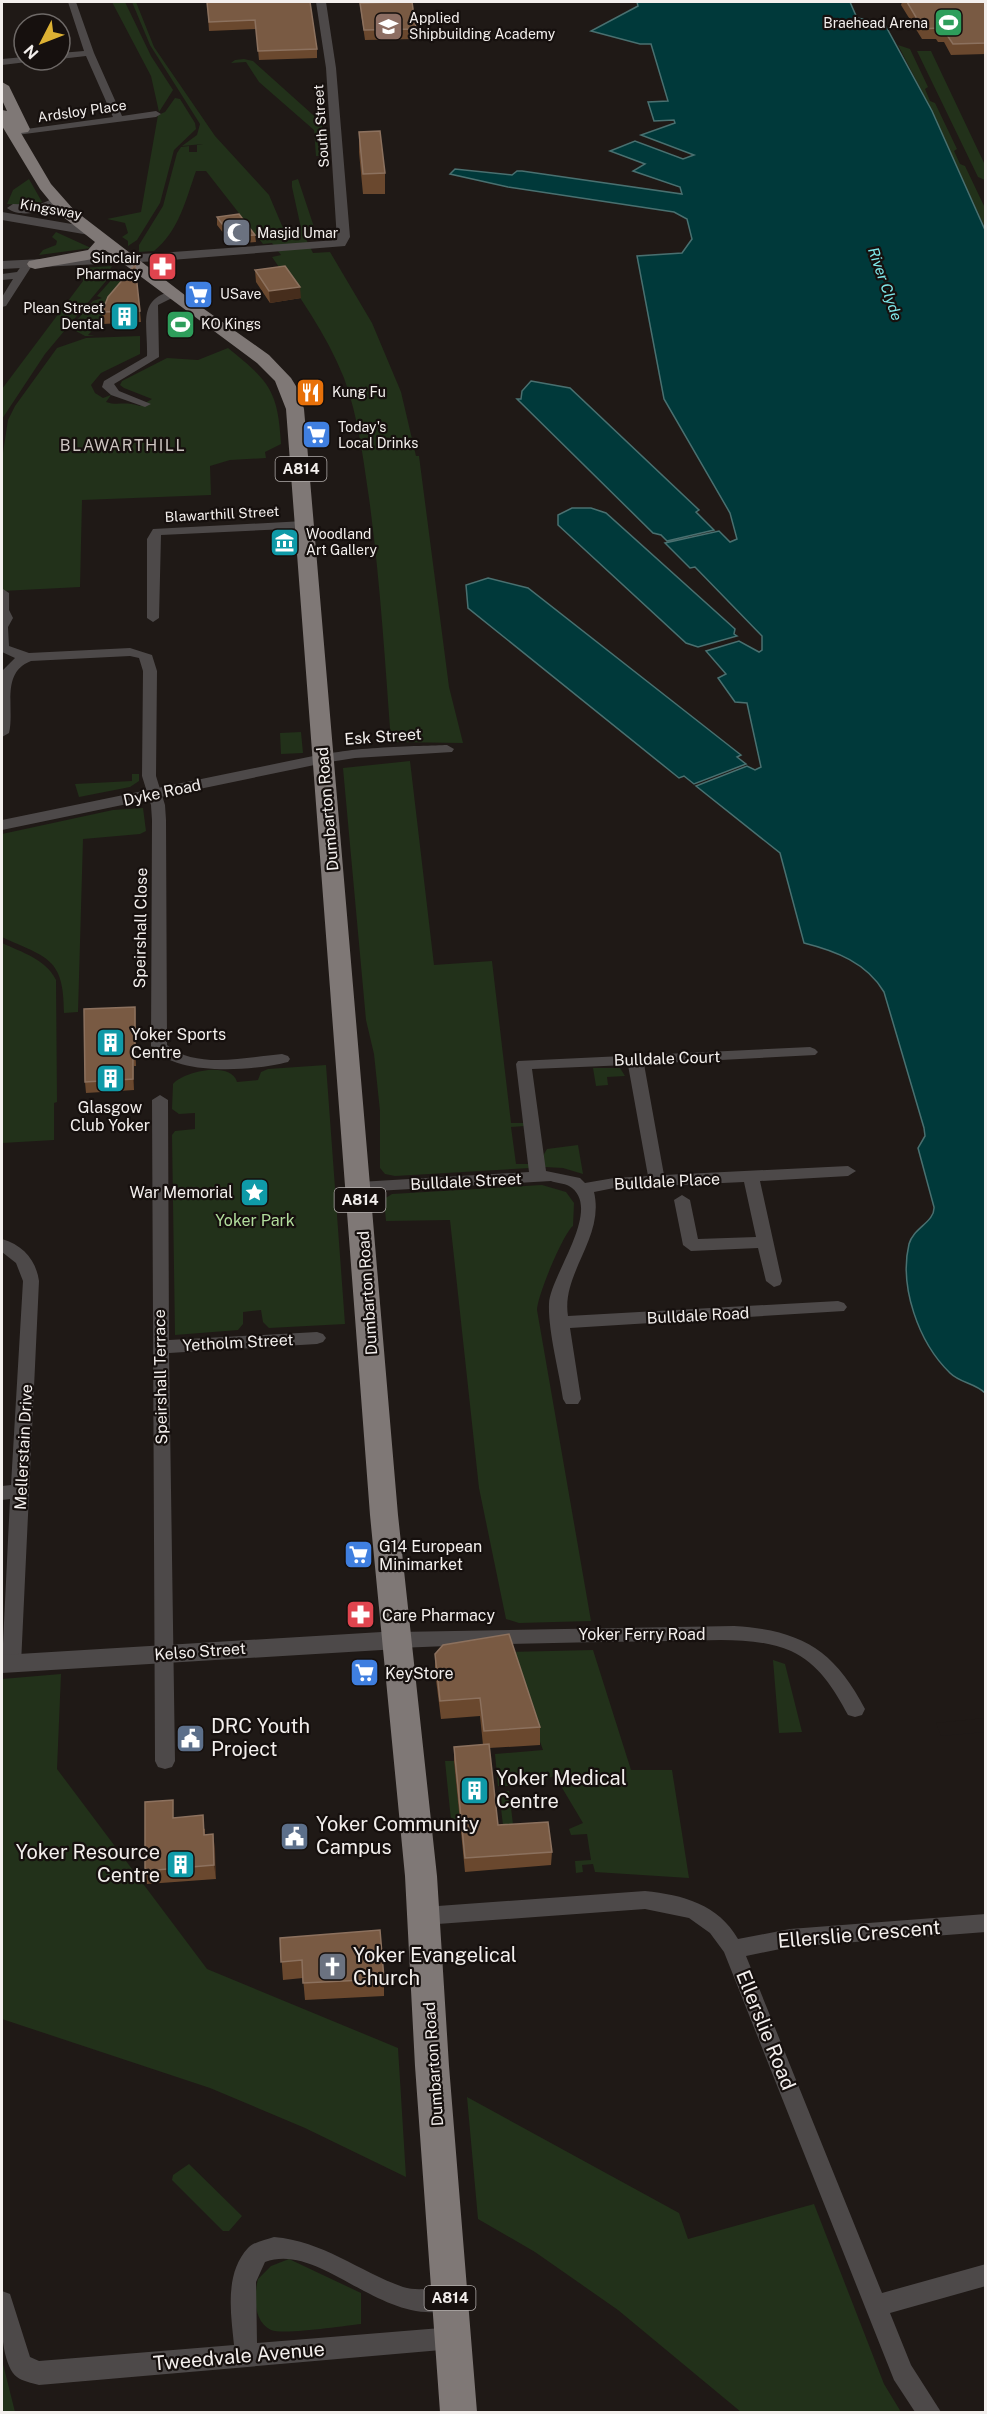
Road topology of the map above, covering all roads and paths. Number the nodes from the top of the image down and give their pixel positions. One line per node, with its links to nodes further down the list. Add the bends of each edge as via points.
1 (72, 2): 3 (street)
2 (321, 2): 13 (street, South Street, via 331,68 343,242)
3 (89, 53): 4 (street); 8 (street)
4 (72, 55)
5 (2, 86): 9 (main road, Dumbarton Road / A814)
6 (2, 114): 9 (main road, Dumbarton Road)
7 (156, 114): 8 (street, Ardsloy Place)
8 (119, 119): 9 (street, Ardsloy Place)
9 (18, 133): 10 (main road, Dumbarton Road); 12 (main road, Dumbarton Road / A814)
10 (57, 201): 11 (street, Kingsway, via 36,209); 12 (main road, Dumbarton Road, via 82,226)
11 (2, 211): 12 (street, Kingsway)
12 (100, 236): 13 (main road, Dumbarton Road / A814); 15 (main road, via 98,252)
13 (126, 259): 15 (street); 17 (main road, Dumbarton Road / A814)
14 (2, 265): 15 (street)
15 (28, 268): 16 (street); 18 (street)
16 (2, 277)
17 (172, 294): 19 (street, via 153,305 153,357 108,383 115,393); 20 (main road, Dumbarton Road / A814, via 263,359 290,391 298,426)
18 (2, 304)
19 (145, 404)
20 (304, 525): 22 (street, Blawarthill Street, via 157,532 153,539); 26 (main road, Dumbarton Road / A814)
21 (3, 593): 23 (street, via 3,610 8,618 2,627 3,647)
22 (153, 618)
23 (29, 657): 24 (street, via 16,662 8,671); 27 (street, Speirshall Close, via 141,653 148,658 149,770)
24 (2, 733)
25 (447, 749): 26 (street, Esk Street)
26 (323, 759): 27 (street, Dyke Road); 38 (main road, Dumbarton Road / A814)
27 (155, 794): 28 (street, Dyke Road); 30 (street, Speirshall Close, via 159,820 157,1038 171,1057 194,1063)
28 (2, 825)
29 (810, 1052): 31 (street, Bulldale Court)
30 (282, 1059)
31 (635, 1059): 32 (street, Bulldale Court); 37 (street)
32 (524, 1064): 35 (street, Bulldale Street)
33 (160, 1100): 47 (street, Speirshall Terrace)
34 (848, 1171): 36 (street, Bulldale Place)
35 (538, 1176): 38 (street, Bulldale Street); 39 (street, Bulldale Street, via 570,1179)
36 (751, 1177): 37 (street, Bulldale Place); 41 (street)
37 (657, 1181): 39 (street, Bulldale Place)
38 (359, 1187): 51 (main road, Dumbarton Road / A814, via 384,1515)
39 (584, 1189): 45 (street, via 588,1203 585,1236 559,1293)
40 (682, 1200): 41 (street, via 691,1245)
41 (766, 1242): 43 (street)
42 (2, 1245): 49 (street, Mellerstain Drive, via 26,1263 31,1281)
43 (774, 1281)
44 (838, 1307): 45 (street, Bulldale Road)
45 (559, 1323): 48 (street)
46 (317, 1338): 47 (street, Yetholm Street)
47 (160, 1347): 52 (street, Speirshall Terrace)
48 (572, 1400)
49 (22, 1491): 50 (street); 53 (street, Mellerstain Drive)
50 (2, 1493)
51 (398, 1640): 52 (street, Kelso Street); 54 (street, Yoker Ferry Road, via 640,1634 768,1636 800,1647 816,1658 840,1683); 56 (main road, Dumbarton Road / A814)
52 (164, 1654): 53 (street, Kelso Street); 55 (street, Speirshall Terrace)
53 (6, 1664)
54 (855, 1709)
55 (165, 1761)
56 (424, 1916): 58 (street, Ellerslie Road, via 602,1901 670,1902 693,1909 712,1921); 60 (main road, Dumbarton Road / A814)
57 (986, 1923): 58 (street, Ellerslie Crescent, via 790,1938)
58 (733, 1949): 62 (street, Ellerslie Road)
59 (986, 2275): 62 (street)
60 (450, 2299): 63 (main road, Dumbarton Road / A814); 64 (street, via 404,2299 295,2248 272,2247 250,2263 244,2281)
61 (2, 2302): 64 (street, Tweedvale Avenue, via 14,2348 25,2369 47,2373)
62 (876, 2306): 66 (street, Ellerslie Road, via 902,2372)
63 (453, 2338): 64 (street, Tweedvale Avenue); 65 (main road, Dumbarton Road / A814)
64 (246, 2355)
65 (459, 2412)
66 (929, 2412)

